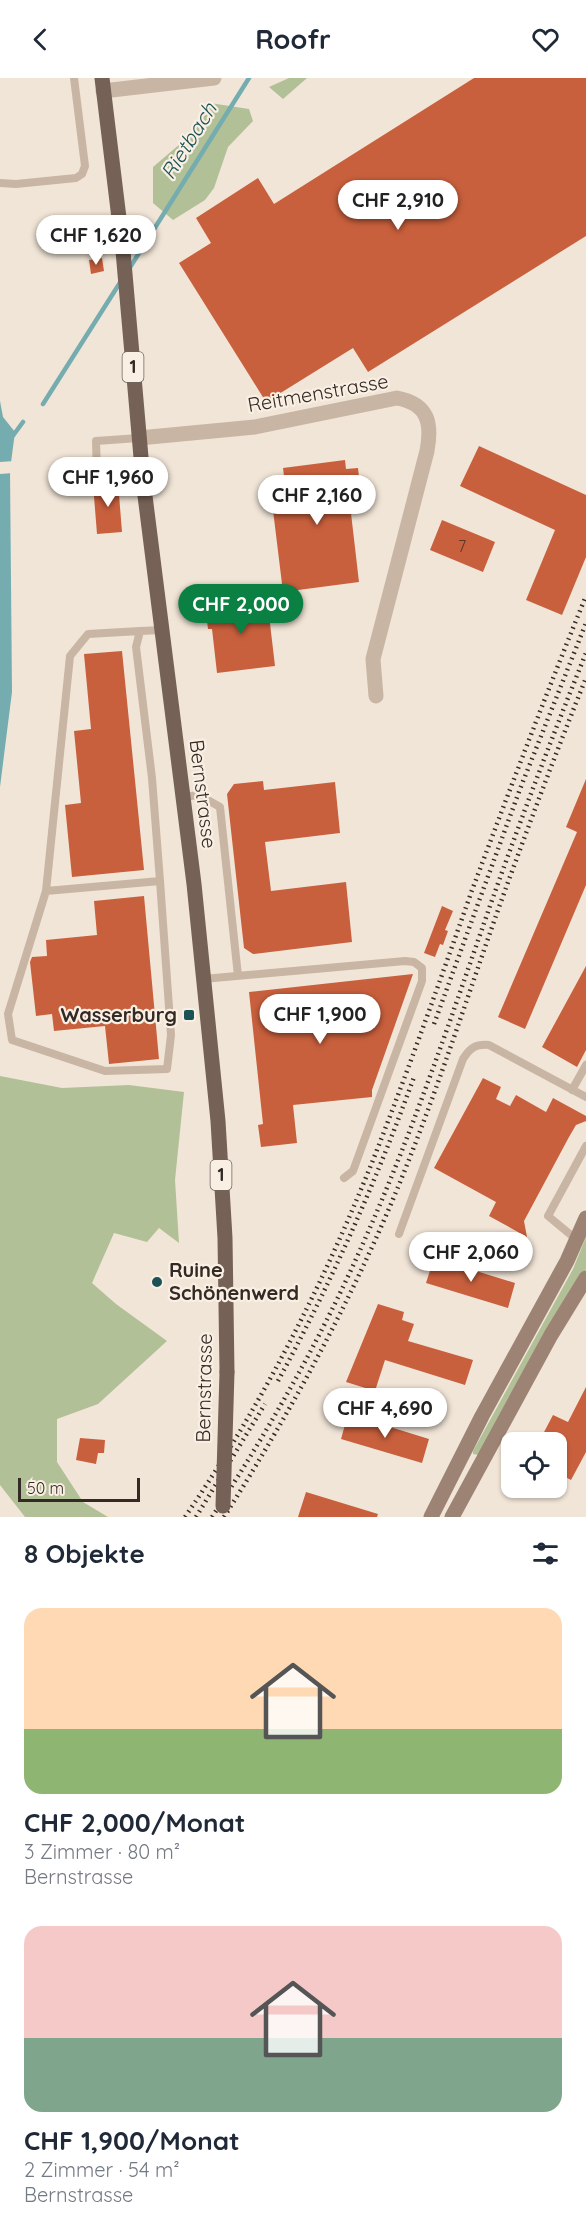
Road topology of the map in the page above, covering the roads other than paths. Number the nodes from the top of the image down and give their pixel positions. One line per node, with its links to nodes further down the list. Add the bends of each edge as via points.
1 (74, 78): 4 (lane, via 85,166 82,174 76,178)
2 (214, 78): 3 (street)
3 (102, 84): 5 (main road, Bernstrasse / 1, via 123,251)
4 (0, 183)
5 (139, 438): 6 (main road, Bernstrasse / 1); 7 (lane, via 96,441); 11 (street, Reitmenstrasse, via 255,427 397,398 415,404 424,413 430,431 427,451 374,658)
6 (141, 464): 7 (lane, via 120,472); 9 (main road, Bernstrasse / 1)
7 (97, 474): 8 (lane)
8 (53, 482)
9 (162, 630): 10 (lane); 12 (main road, Bernstrasse / 1)
10 (140, 631): 13 (lane, via 136,647); 14 (lane, via 88,634 70,656)
11 (375, 696)
12 (182, 797): 15 (lane, via 199,795 220,807); 16 (main road, Bernstrasse / 1)
13 (160, 881): 14 (lane); 14 (lane, via 171,1035 167,1069 105,1071 12,1040 8,1014)
14 (46, 891)
15 (238, 976): 16 (lane); 21 (lane, via 405,962 422,968 422,981 353,1171)
16 (203, 979): 26 (main road, Bernstrasse / 1, bridge, via 225,1238)
17 (586, 1065): 18 (lane)
18 (572, 1090): 19 (lane); 23 (lane, via 489,1045 469,1049)
19 (586, 1097)
20 (586, 1146): 24 (lane, via 548,1216)
21 (344, 1178)
22 (586, 1218): 24 (main road)
23 (399, 1234)
24 (577, 1240): 27 (main road)
25 (583, 1284): 28 (main road)
26 (222, 1517)
27 (431, 1517)
28 (452, 1517)

